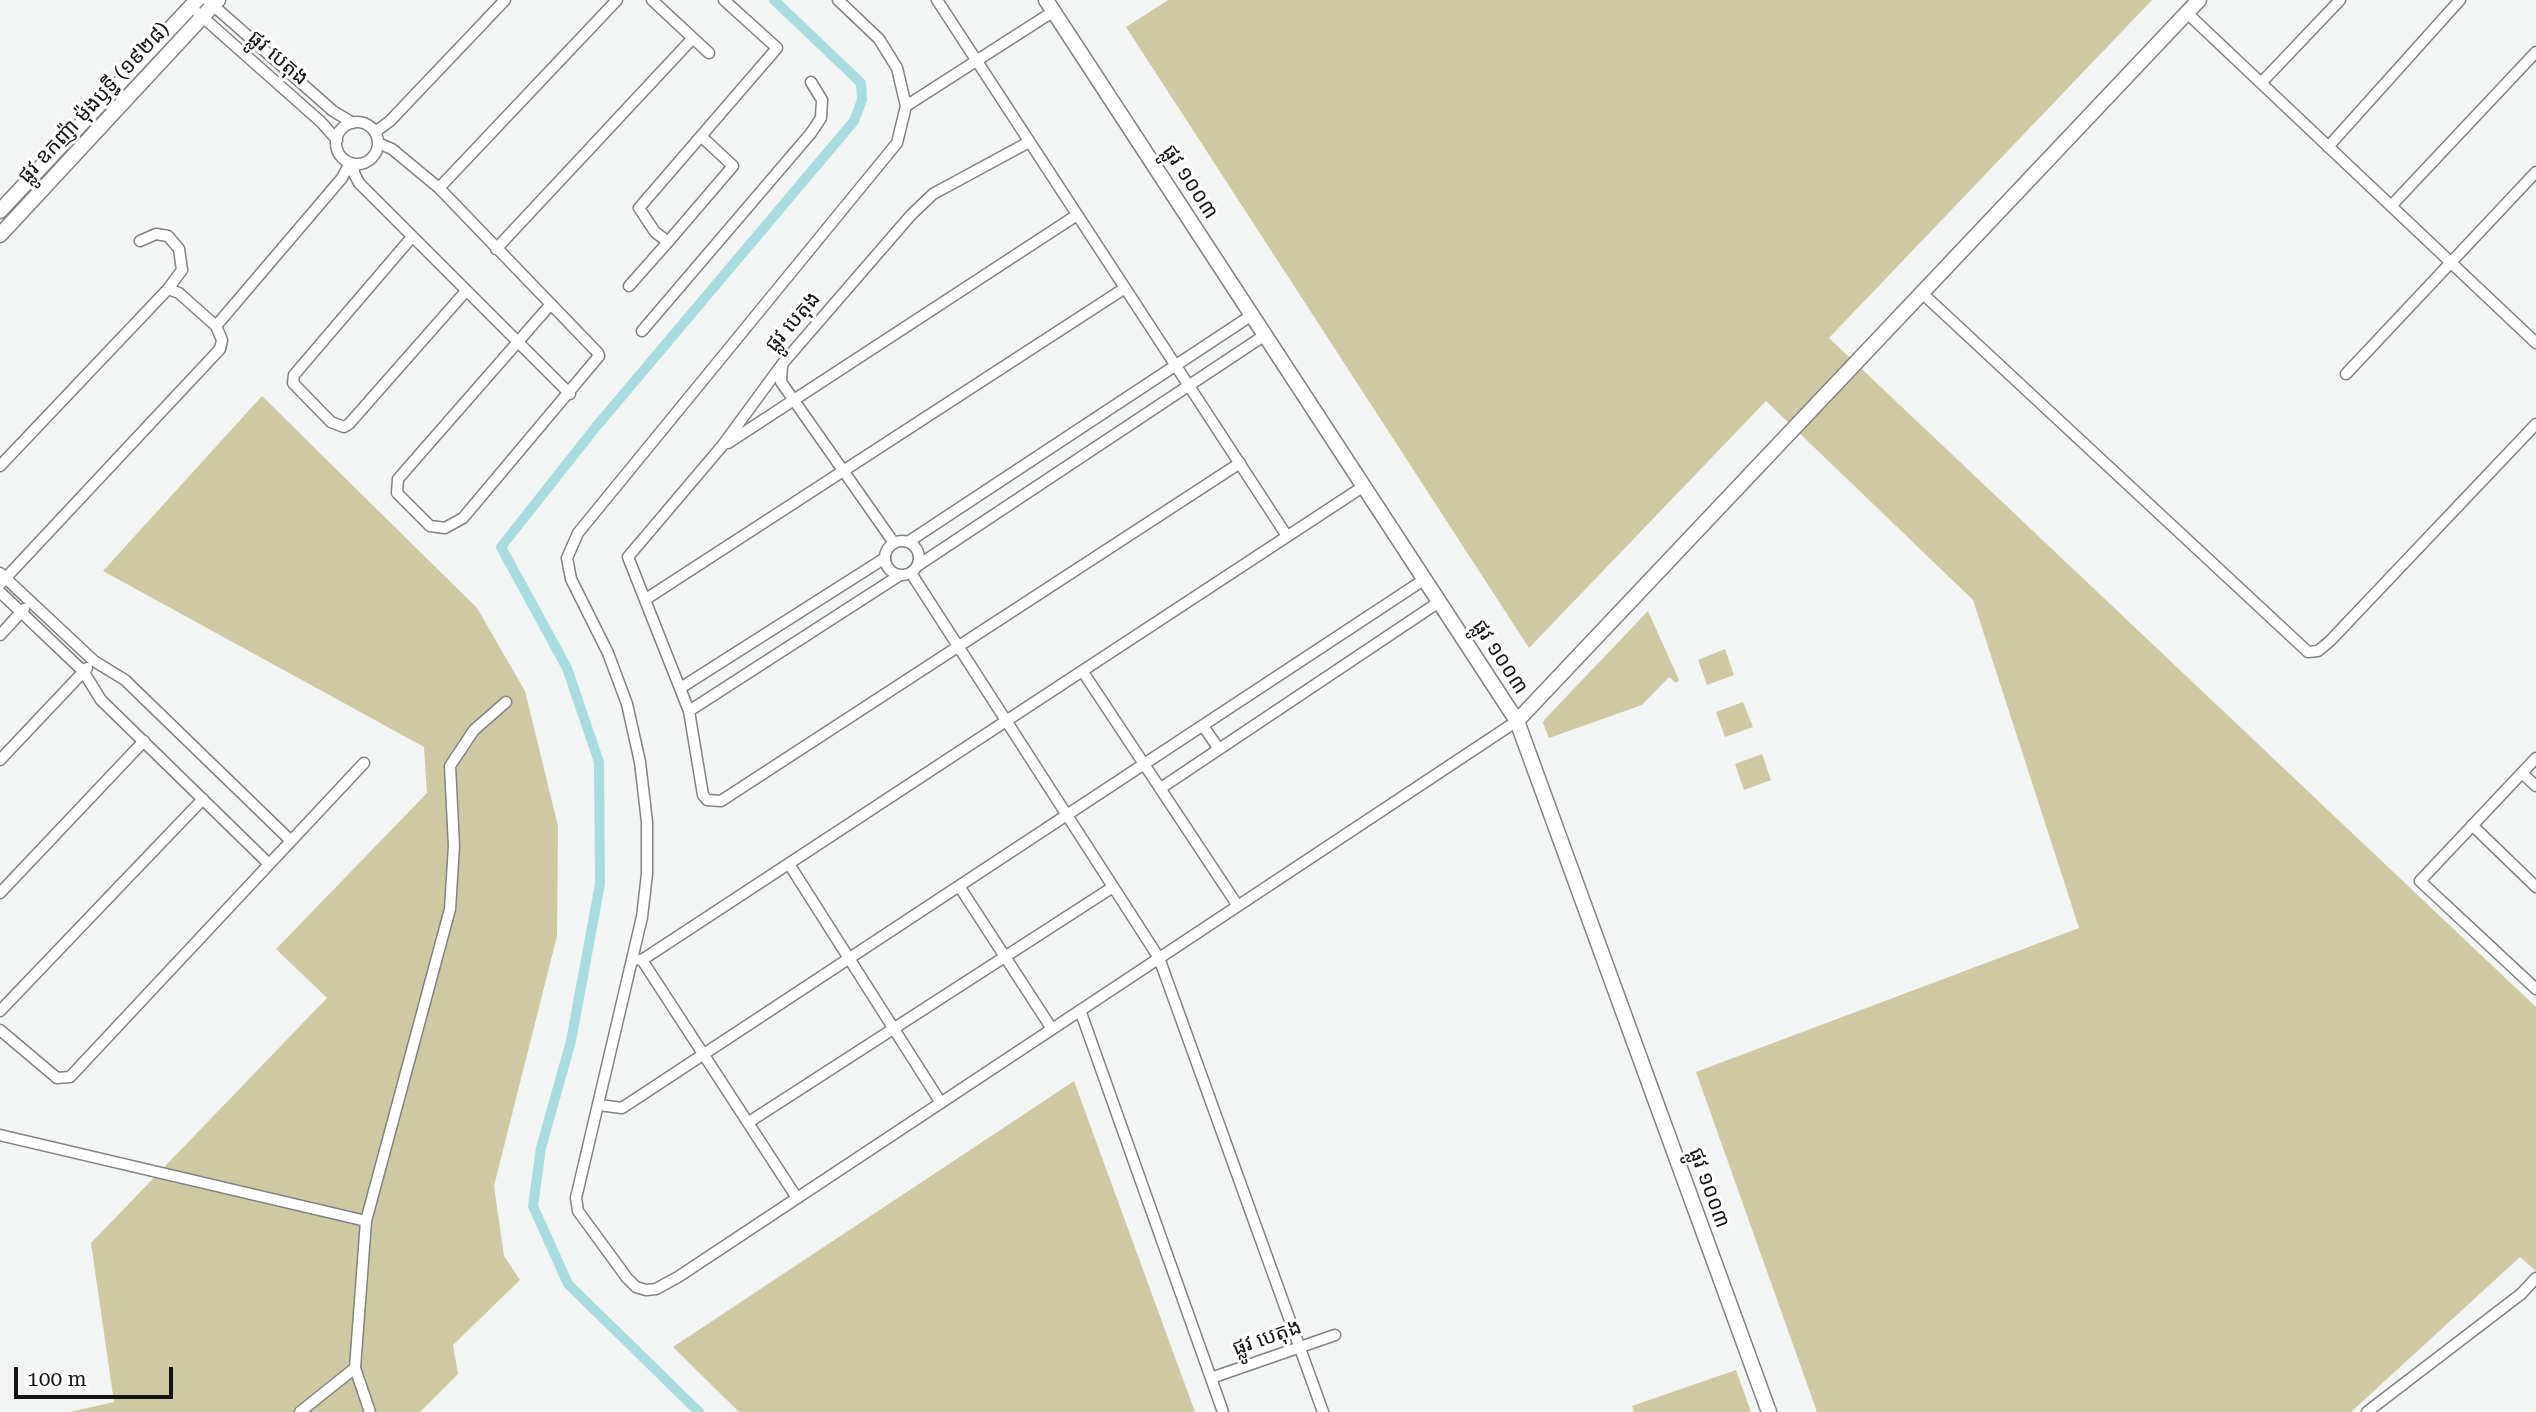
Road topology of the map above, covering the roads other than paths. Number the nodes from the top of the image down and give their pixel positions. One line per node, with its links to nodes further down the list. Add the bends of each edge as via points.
1 (505, 0): 23 (street)
2 (617, 0): 30 (street)
3 (652, 0): 15 (street)
4 (724, 0): 24 (street, via 777,48)
5 (838, 0): 21 (street, via 890,55 902,81)
6 (937, 0): 18 (street)
7 (2199, 0): 13 (main road)
8 (2340, 0): 20 (street)
9 (2460, 0): 27 (street)
10 (213, 2): 14 (main road, ផ្លូវ ឧកញ៉ា ម៉ុងឫទ្ធី (១៩២៨)); 22 (street, ផ្លូវ បេតុង, via 333,111)
11 (194, 3): 14 (street, ផ្លូវ បេតុង); 32 (main road, ផ្លូវ ឧកញ៉ា ម៉ុងឫទ្ធី (១៩២៨))
12 (1050, 6): 18 (street); 46 (main road, ផ្លូវ ១០០៣)
13 (2187, 13): 20 (street); 44 (main road)
14 (203, 17): 25 (street, ផ្លូវ បេតុង); 34 (main road, ផ្លូវ ឧកញ៉ា ម៉ុងឫទ្ធី (១៩២៨))
15 (693, 38): 17 (street); 38 (street)
16 (2536, 52): 31 (street)
17 (709, 53)
18 (977, 61): 21 (street); 26 (street)
19 (811, 82): 48 (street, via 822,100 821,118 811,133)
20 (2261, 83): 27 (street)
21 (906, 106): 110 (street, via 901,132 882,163 578,533 567,558 571,579 618,677 640,762 647,874)
22 (353, 123): 23 (street, via 365,124); 25 (street, via 342,129)
23 (377, 137): 28 (street, via 373,157); 30 (street)
24 (702, 137): 37 (street, via 639,208); 37 (street, via 733,166)
25 (337, 139): 28 (street, via 339,153)
26 (1029, 142): 33 (street); 52 (street, ផ្លូវ បេតុង, via 933,194)
27 (2328, 147): 31 (street)
28 (352, 163): 35 (street, via 359,184); 47 (street)
29 (2536, 172): 39 (street)
30 (439, 188): 38 (street)
31 (2391, 206): 39 (street)
32 (0, 211)
33 (1077, 215): 41 (street); 57 (street)
34 (0, 235)
35 (412, 237): 43 (street); 43 (street, via 294,375 293,383 331,422 344,427 349,424)
36 (140, 241): 42 (street, via 156,234 168,236 179,249 183,270)
37 (668, 242): 40 (street)
38 (496, 249): 45 (street)
39 (2451, 263): 51 (street); 54 (street)
40 (629, 286)
41 (1125, 288): 53 (street); 62 (street)
42 (168, 289): 47 (street, via 180,292); 61 (street)
43 (466, 290): 50 (street)
44 (1922, 293): 58 (street, via 2308,652 2318,651 2330,641); 85 (main road)
45 (551, 304): 50 (street); 56 (street, via 599,356)
46 (1252, 315): 49 (main road, ផ្លូវ ១០០៣); 53 (street)
47 (216, 326): 69 (street, via 222,340 215,356)
48 (642, 331)
49 (1265, 335): 55 (street); 63 (main road, ផ្លូវ ១០០៣)
50 (518, 342): 56 (street); 56 (street, via 398,478 397,493 404,501 430,526 445,528 458,522)
51 (2536, 343)
52 (783, 363): 57 (street, via 781,382); 59 (street, ផ្លូវ បេតុង)
53 (1175, 366): 55 (street); 65 (street)
54 (2346, 374)
55 (1188, 386): 60 (street); 68 (street)
56 (570, 394)
57 (796, 401): 59 (street); 62 (street)
58 (2536, 424)
59 (722, 446): 72 (street, ផ្លូវ បេតុង, via 628,558)
60 (1240, 463): 64 (street); 77 (street)
61 (0, 466)
62 (845, 472): 66 (street); 72 (street)
63 (1364, 486): 64 (street); 70 (main road, ផ្លូវ ១០០៣)
64 (1287, 536): 80 (street)
65 (908, 542): 66 (street); 68 (street, via 918,552)
66 (894, 543): 67 (street)
67 (885, 558): 68 (street, via 888,568); 81 (street)
68 (909, 571): 77 (street); 83 (street)
69 (2, 578): 73 (street)
70 (1425, 579): 74 (main road, ផ្លូវ ១០០៣); 86 (street)
71 (0, 592): 75 (street)
72 (646, 599): 81 (street)
73 (31, 602): 75 (street); 78 (street)
74 (1439, 602): 85 (main road, ផ្លូវ ១០០៣); 88 (street)
75 (21, 612): 76 (street); 79 (street)
76 (0, 635)
77 (957, 645): 83 (street, via 721,801 707,800 701,789); 84 (street)
78 (94, 661): 79 (street); 99 (street, via 125,680)
79 (83, 671): 87 (street, via 102,700); 90 (street)
80 (1083, 672): 84 (street); 92 (street)
81 (682, 687): 83 (street)
82 (506, 702): 123 (street, via 474,730 450,766 454,846 450,909)
83 (690, 710)
84 (1006, 721): 97 (street); 101 (street)
85 (1517, 721): 106 (street); 133 (main road, ផ្លូវ ១០០៣)
86 (1203, 726): 88 (street); 92 (street)
87 (144, 741): 96 (street); 105 (street)
88 (1219, 749): 95 (street)
89 (2536, 758): 93 (street)
90 (0, 760)
91 (364, 763): 99 (street)
92 (1145, 763): 95 (street); 97 (street)
93 (2522, 773): 94 (street); 98 (street)
94 (2536, 786)
95 (1161, 788): 106 (street)
96 (203, 799): 100 (street); 113 (street)
97 (1067, 815): 102 (street); 103 (street)
98 (2472, 825): 104 (street); 111 (street, via 2420,881)
99 (290, 840): 100 (street)
100 (269, 864): 116 (street, via 70,1077 57,1078)
101 (789, 864): 108 (street); 110 (street)
102 (958, 886): 107 (street); 108 (street)
103 (1113, 887): 107 (street); 109 (street)
104 (2536, 887)
105 (0, 893)
106 (1238, 906): 109 (street)
107 (1004, 956): 114 (street); 115 (street)
108 (849, 958): 114 (street); 117 (street)
109 (1159, 958): 112 (street); 126 (street)
110 (637, 960): 117 (street); 119 (street)
111 (2536, 989)
112 (1080, 1010): 115 (street); 128 (street)
113 (0, 1011)
114 (893, 1028): 118 (street); 120 (street)
115 (1052, 1029): 118 (street)
116 (0, 1030)
117 (704, 1054): 119 (street, via 622,1108); 120 (street)
118 (940, 1103): 122 (street)
119 (599, 1105): 122 (street, via 576,1198 578,1212 636,1287 656,1289)
120 (749, 1122): 122 (street)
121 (0, 1135): 123 (street)
122 (797, 1198)
123 (366, 1221): 127 (street)
124 (2536, 1278): 134 (street)
125 (1335, 1335): 126 (street, ផ្លូវ បេតុង)
126 (1299, 1348): 128 (street, ផ្លូវ បេតុង); 132 (street)
127 (355, 1368): 129 (street); 130 (street)
128 (1211, 1378): 131 (street)
129 (300, 1412)
130 (370, 1412)
131 (1223, 1412)
132 (1322, 1412)
133 (1769, 1412)
134 (2367, 1412)

